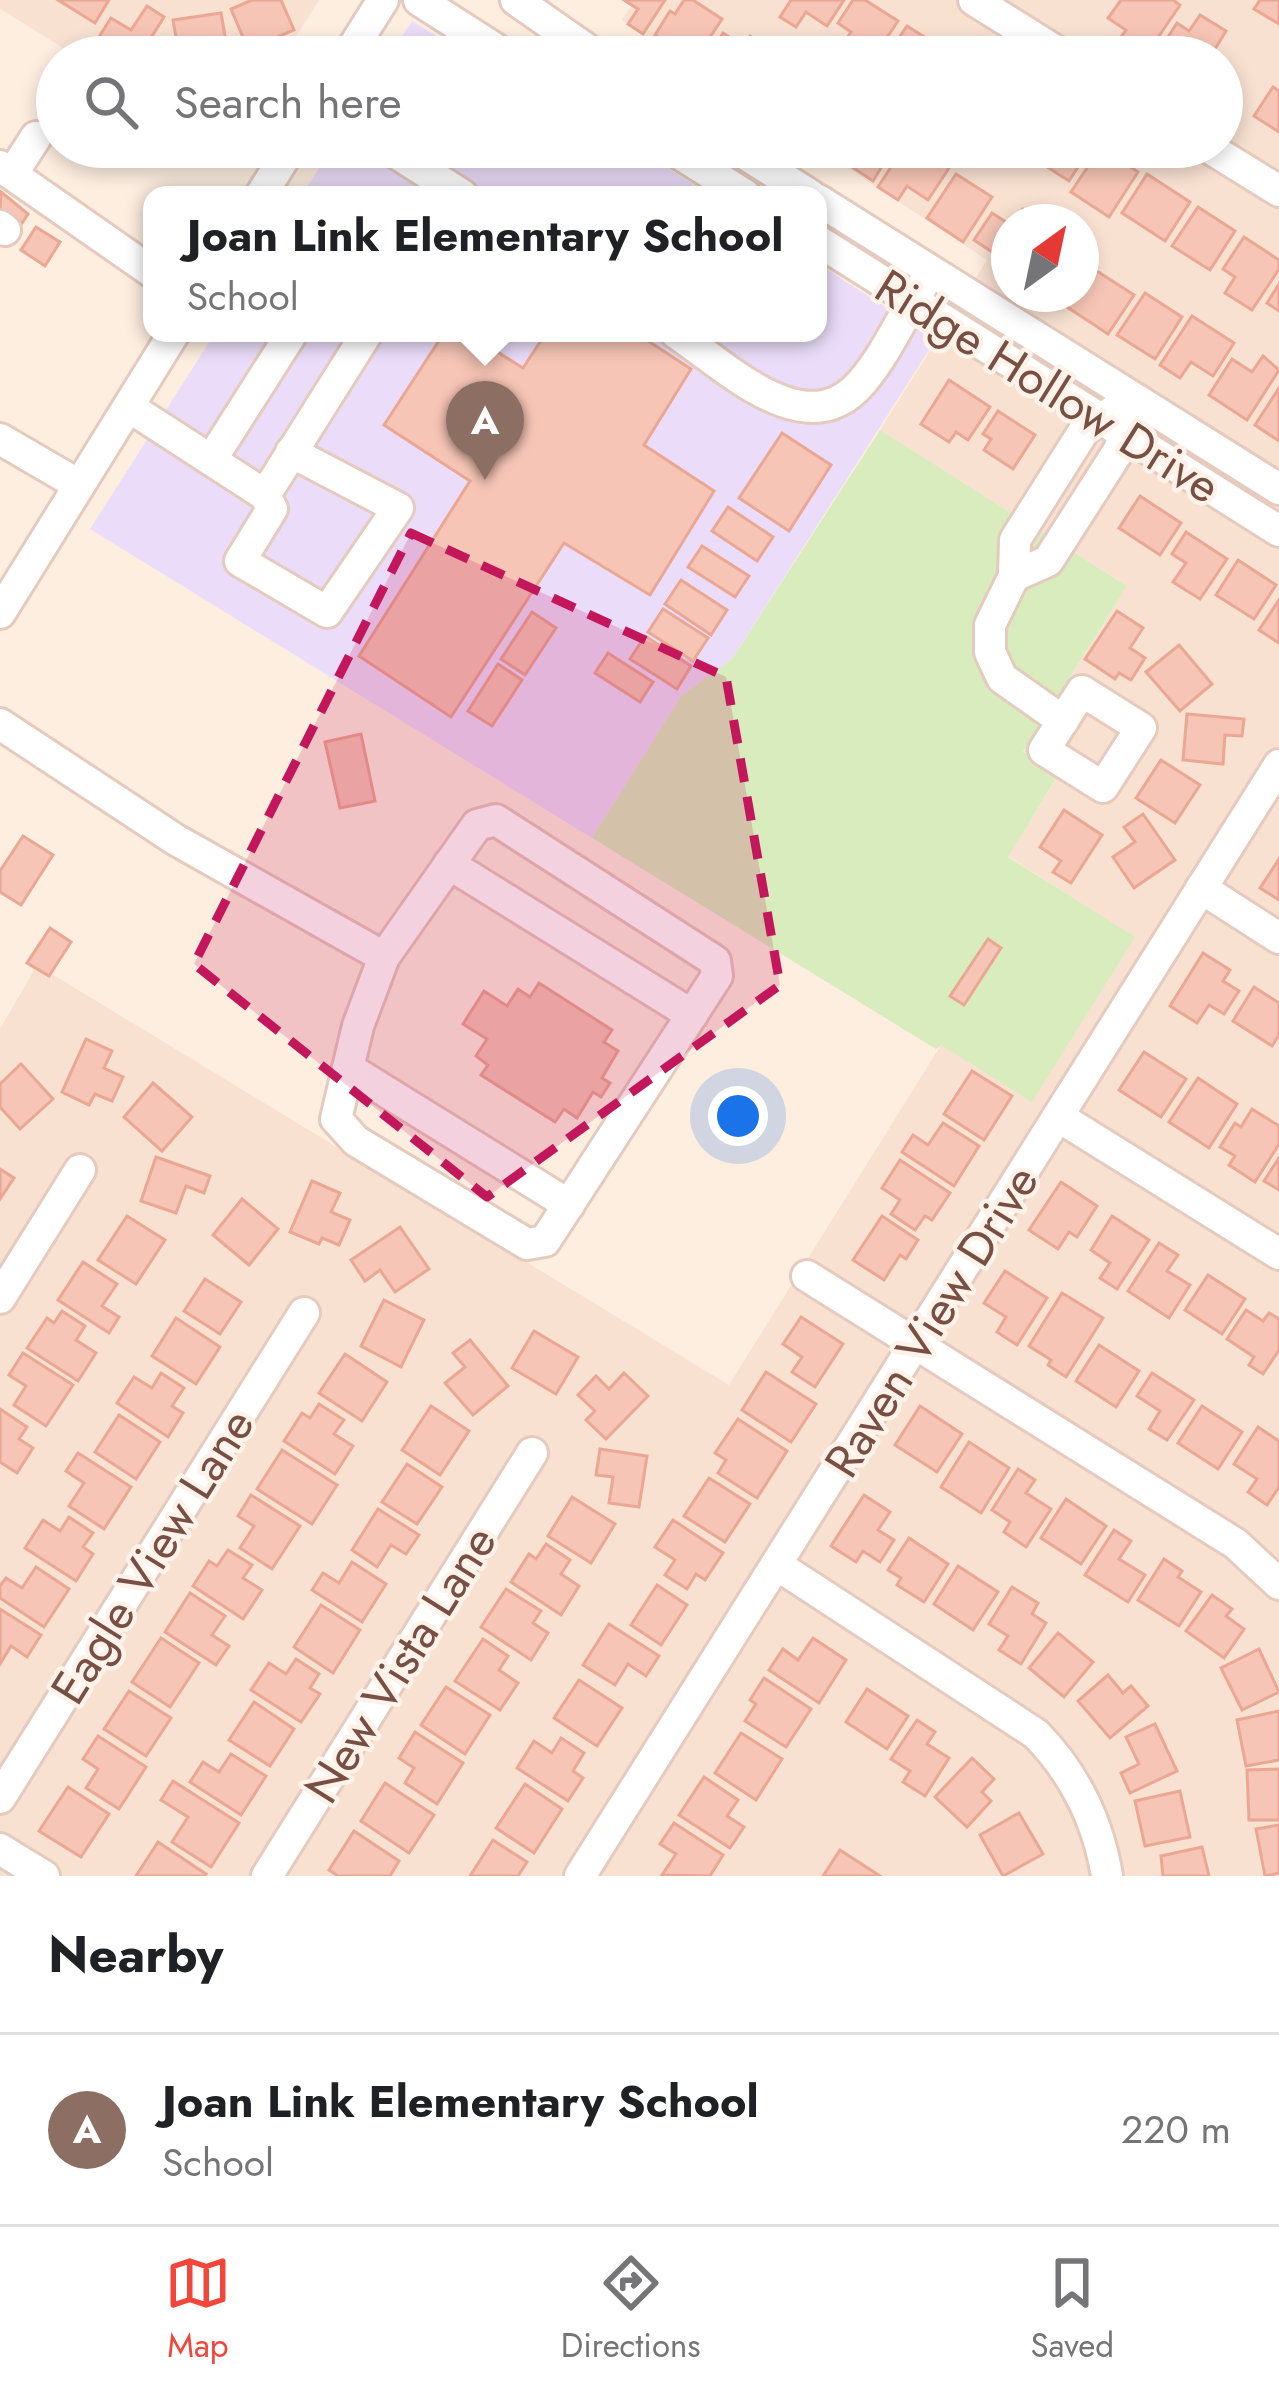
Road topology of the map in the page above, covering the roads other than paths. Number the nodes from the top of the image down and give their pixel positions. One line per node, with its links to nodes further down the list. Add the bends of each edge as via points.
1 (383, 0): 5 (street)
2 (418, 0): 6 (street)
3 (516, 0): 7 (street)
4 (974, 0): 8 (street)
5 (360, 36)
6 (475, 36)
7 (568, 36)
8 (1031, 36)
9 (35, 137): 14 (street)
10 (419, 168): 15 (street)
11 (702, 168): 16 (street)
12 (767, 168): 17 (street)
13 (1242, 168): 18 (street)
14 (5, 174): 21 (street)
15 (447, 186)
16 (731, 186)
17 (796, 186)
18 (1279, 191)
19 (827, 206): 22 (street, Ridge Hollow Drive)
20 (827, 247): 23 (street, Ridge Hollow Drive)
21 (143, 266)
22 (931, 272): 23 (street); 28 (street, Ridge Hollow Drive)
23 (912, 301): 27 (street, via 862,382 835,406 806,410 772,397); 30 (street, Ridge Hollow Drive)
24 (169, 342): 29 (street)
25 (286, 342): 33 (street)
26 (362, 342): 32 (street)
27 (690, 342)
28 (1137, 399): 30 (street); 35 (street, Ridge Hollow Drive)
29 (129, 407): 33 (street); 34 (street)
30 (1112, 426): 37 (street, Ridge Hollow Drive); 39 (street, via 1085,429 1016,540 1014,576 990,625 1002,678)
31 (0, 439): 34 (street)
32 (291, 452): 36 (street); 36 (street, via 398,508 327,612 240,561 272,509)
33 (211, 460): 36 (street)
34 (80, 485): 38 (street)
35 (1279, 490)
36 (265, 495)
37 (1279, 531)
38 (0, 613)
39 (1063, 721)
40 (0, 724): 45 (street, via 176,840)
41 (1279, 764): 43 (street, Raven View Drive)
42 (449, 864): 45 (street); 46 (street); 46 (street, via 477,825 496,820 715,961 717,976)
43 (1201, 888): 44 (street); 48 (street, Raven View Drive)
44 (1279, 938)
45 (384, 957): 47 (street)
46 (692, 1016): 50 (street)
47 (348, 1068): 50 (street); 50 (street, via 336,1119 356,1141 527,1244 545,1241)
48 (1059, 1117): 51 (street); 55 (street, Raven View Drive)
49 (80, 1170): 53 (street)
50 (568, 1205)
51 (1279, 1254)
52 (807, 1276): 55 (street)
53 (0, 1298)
54 (304, 1313): 59 (street, Eagle View Lane)
55 (918, 1344): 57 (street, Raven View Drive); 58 (street, via 1236,1544)
56 (532, 1453): 62 (street, New Vista Lane)
57 (777, 1565): 63 (street, Raven View Drive); 64 (street, via 1036,1734 1089,1809)
58 (1279, 1585)
59 (0, 1798)
60 (0, 1849): 61 (street)
61 (44, 1876)
62 (267, 1876)
63 (580, 1876)
64 (1107, 1876)

